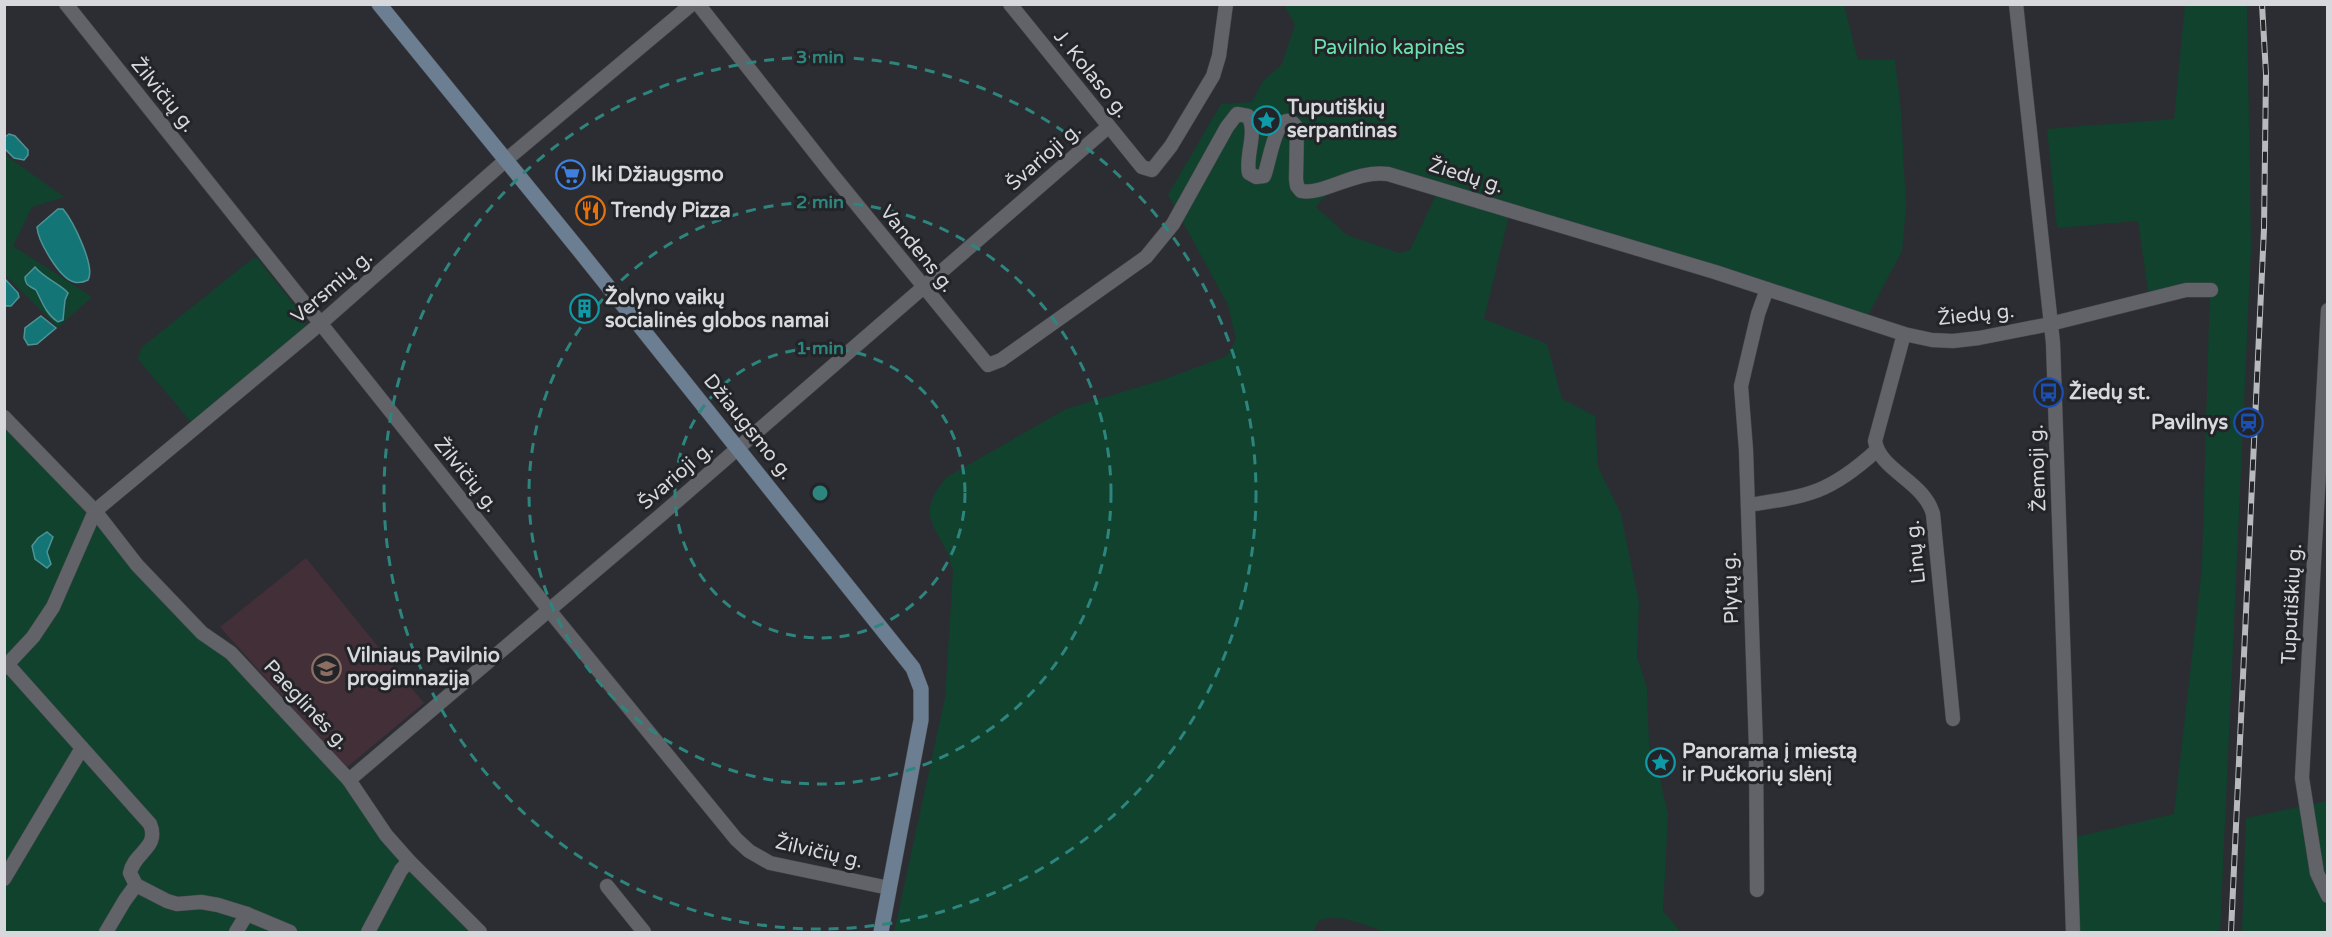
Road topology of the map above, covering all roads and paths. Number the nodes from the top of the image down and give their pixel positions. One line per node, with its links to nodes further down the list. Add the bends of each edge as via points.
1 (66, 4): 14 (street, Žilvičių g.)
2 (380, 4): 9 (street, Džiaugsmo g.)
3 (692, 4): 9 (street, Versmių g.)
4 (698, 4): 10 (street, Vandens g.)
5 (1010, 4): 8 (street, J. Kolaso g.)
6 (1226, 4): 8 (street, J. Kolaso g., via 1213,76 1161,161 1152,170 1142,167)
7 (2016, 4): 15 (street, Žemoji g.)
8 (1108, 127): 10 (street, Švarioji g.)
9 (506, 160): 14 (street, Versmių g.); 19 (street, Džiaugsmo g.)
10 (923, 287): 17 (street, Vandens g.); 19 (street, Švarioji g.)
11 (1767, 289): 16 (street, Žiedų g.); 17 (street, Žiedų g., via 1379,172 1313,192 1301,191 1296,178 1297,128 1293,123 1283,122 1276,129 1268,170 1264,176 1256,177 1249,173 1247,165 1252,123 1248,116 1237,114 1173,224 1146,257 993,365 983,361); 21 (street, Plytų g., via 1741,386)
12 (2211, 290): 15 (street, Žiedų g., via 2186,290)
13 (2328, 310): 34 (street, Tuputiškių g., via 2302,778 2317,873)
14 (321, 323): 22 (street, Versmių g.); 23 (street, Žilvičių g.)
15 (2050, 324): 16 (street, Žiedų g., via 1953,341); 43 (street, Žemoji g.)
16 (1904, 334): 20 (street, via 1877,429)
17 (972, 348)
18 (4, 417): 22 (street)
19 (738, 448): 23 (street, Švarioji g.); 32 (street, Džiaugsmo g., via 905,656 918,679 921,720)
20 (1877, 450): 21 (street, via 1856,469 1821,490 1799,498); 25 (street, Linų g., via 1913,484 1930,504 1933,514)
21 (1748, 505): 33 (street, Plytų g.)
22 (95, 511): 24 (street, via 53,607); 27 (street, Paeglinės g., via 137,565 202,633 231,653)
23 (549, 610): 27 (street, Švarioji g.); 32 (street, Žilvičių g., via 749,851 770,863)
24 (6, 667): 26 (street)
25 (1953, 718)
26 (82, 748): 29 (street); 30 (street, via 154,833 133,861 130,873)
27 (349, 780): 28 (street, Paeglinės g., via 386,835)
28 (409, 861): 39 (street); 40 (street, Paeglinės g.)
29 (4, 879)
30 (136, 885): 35 (street, via 177,904 201,902); 36 (street)
31 (607, 886): 41 (street)
32 (890, 888): 42 (street, Džiaugsmo g.)
33 (1757, 890)
34 (2328, 896)
35 (247, 914): 37 (street); 38 (street)
36 (106, 933)
37 (237, 933)
38 (290, 933)
39 (368, 933)
40 (480, 933)
41 (644, 933)
42 (881, 933)
43 (2073, 933)

